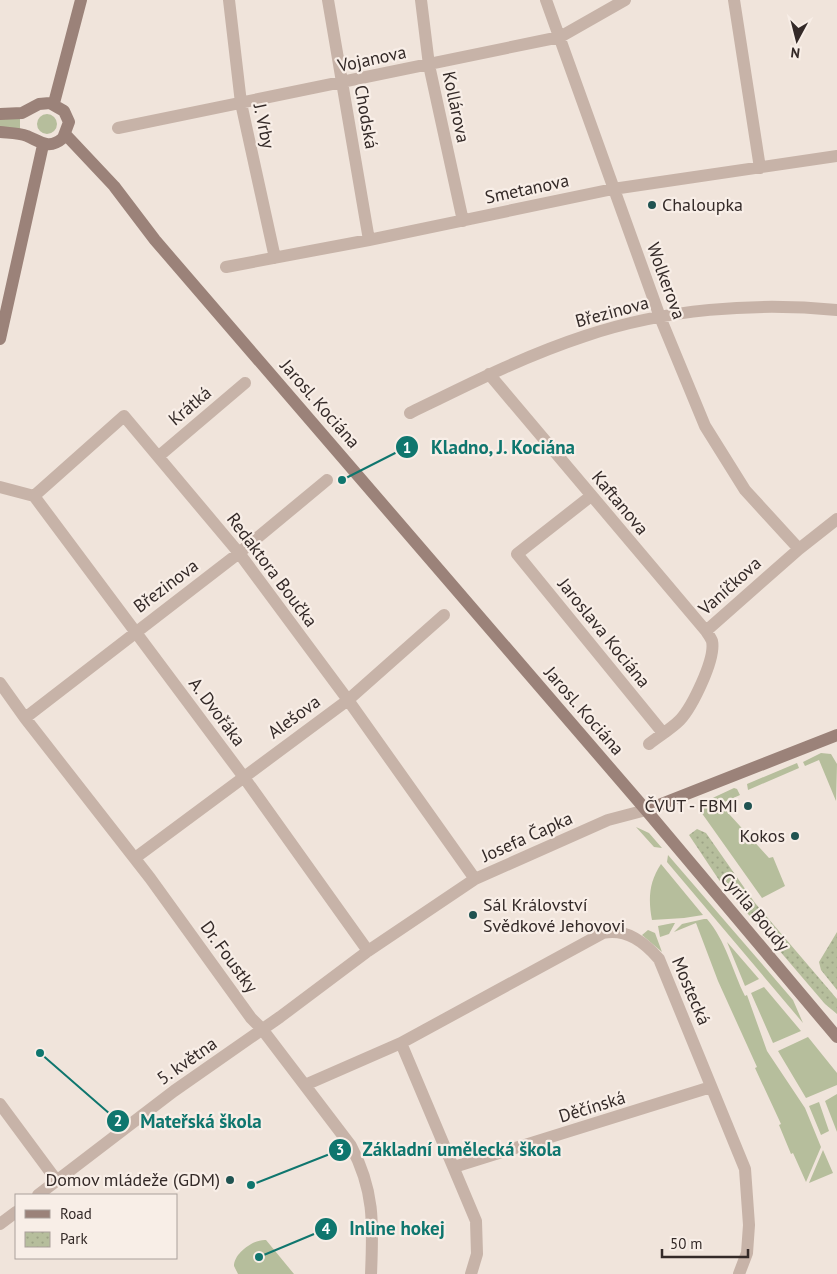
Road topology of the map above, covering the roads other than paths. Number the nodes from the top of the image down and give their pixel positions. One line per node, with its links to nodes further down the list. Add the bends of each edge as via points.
1 (81, 0): 11 (street)
2 (229, 0): 12 (street, J. Vrby)
3 (328, 0): 10 (street, Chodská)
4 (421, 0): 9 (street, Kollárova)
5 (546, 0): 8 (street, Wolkerova)
6 (624, 0): 8 (street, Vojanova)
7 (734, 0): 19 (street)
8 (560, 37): 9 (street, Vojanova); 20 (street, Wolkerova)
9 (429, 65): 10 (street, Vojanova); 21 (street, Kollárova)
10 (342, 83): 12 (street, Vojanova); 22 (street, Chodská)
11 (54, 103): 13 (street, via 43,103 22,113); 16 (street, via 66,114 69,122)
12 (241, 103): 14 (street, Vojanova); 23 (street, J. Vrby)
13 (0, 114)
14 (118, 128)
15 (0, 132): 17 (street, via 26,136)
16 (66, 135): 17 (street, via 56,143); 49 (street, Jarosl. Kociána, via 114,186 155,240)
17 (43, 144): 27 (street)
18 (837, 156): 19 (street, Smetanova)
19 (760, 168): 20 (street, Smetanova)
20 (613, 189): 21 (street, Smetanova); 26 (street, Wolkerova)
21 (463, 221): 22 (street, Smetanova)
22 (369, 240): 23 (street, Smetanova)
23 (275, 258): 24 (street, Smetanova)
24 (226, 267)
25 (837, 310): 26 (street, Březinova, via 792,306 718,309)
26 (660, 318): 28 (street, Březinova, via 585,336); 37 (street, Wolkerova, via 705,426 745,490)
27 (0, 339)
28 (489, 374): 30 (street, Březinova); 35 (street, Kaftanova)
29 (245, 382): 31 (street, Krátká)
30 (410, 413)
31 (158, 456): 34 (street, Redaktora Boučka, via 124,416); 38 (street, Redaktora Boučka)
32 (327, 480): 38 (street, Březinova)
33 (0, 487): 34 (street)
34 (34, 496): 40 (street, A. Dvořáka)
35 (591, 496): 41 (street, Kaftanova); 45 (street, Jaroslava Kociána, via 517,554)
36 (837, 519): 37 (street, Vaníčkova)
37 (799, 549): 41 (street, Vaníčkova)
38 (240, 553): 40 (street, Březinova); 43 (street, Redaktora Boučka)
39 (444, 615): 43 (street, Alešova)
40 (136, 631): 44 (street, Březinova); 48 (street, A. Dvořáka)
41 (706, 631): 45 (street, Vaníčkova, via 712,642 706,672 689,709)
42 (0, 683): 44 (street, Dr. Foustky)
43 (348, 700): 48 (street, Alešova); 51 (street, Redaktora Boučka)
44 (25, 718): 50 (street, Dr. Foustky)
45 (663, 733): 47 (street, Vaníčkova)
46 (837, 735): 49 (street, Josefa Čapka)
47 (649, 744)
48 (243, 776): 50 (street, Alešova); 52 (street, A. Dvořáka)
49 (646, 810): 51 (street, Josefa Čapka, via 608,820); 54 (street, Cyrila Boudy)
50 (135, 858): 53 (street, Dr. Foustky)
51 (475, 879): 52 (street, Josefa Čapka)
52 (368, 951): 53 (street, Josefa Čapka)
53 (262, 1029): 56 (street, Dr. Foustky); 60 (street, 5. května, via 174,1091)
54 (837, 1037)
55 (401, 1043): 56 (street, Mostecká); 57 (street, Mostecká, via 603,933 613,931 636,938 659,959); 59 (street)
56 (305, 1085): 64 (street, Dr. Foustky, via 350,1146 368,1184 373,1219)
57 (711, 1087): 59 (street, Děčínská); 66 (street, Mostecká, via 745,1169 749,1224 747,1253)
58 (0, 1104): 60 (street)
59 (454, 1167): 65 (street, via 476,1221 477,1254)
60 (57, 1181): 61 (street, 5. května)
61 (39, 1194)
62 (15, 1213): 63 (street)
63 (0, 1224)
64 (371, 1274)
65 (471, 1274)
66 (739, 1274)

